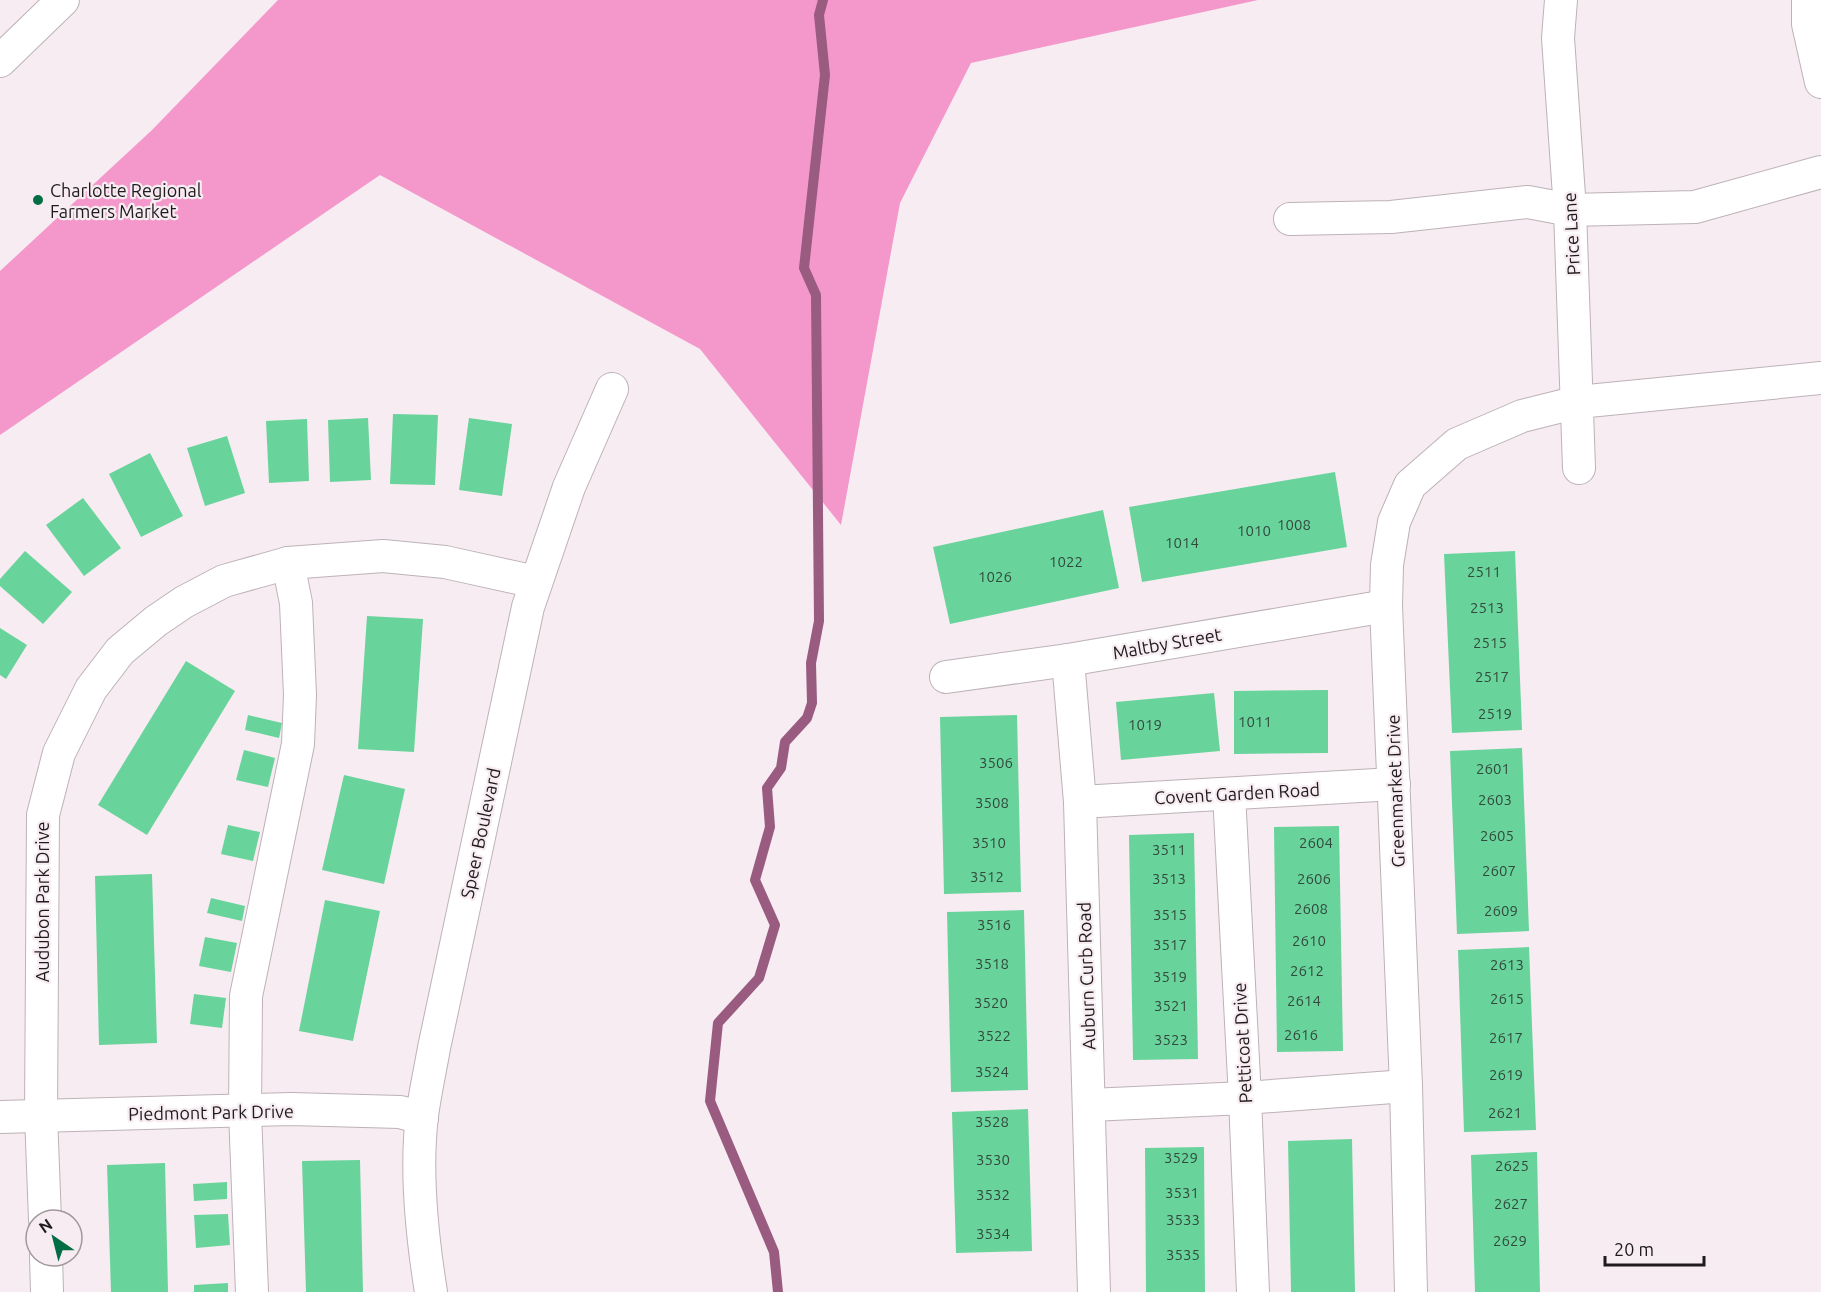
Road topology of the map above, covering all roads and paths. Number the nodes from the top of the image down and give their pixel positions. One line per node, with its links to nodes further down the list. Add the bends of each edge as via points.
1 (63, 0): 4 (street)
2 (1562, 0): 7 (street, Price Lane, via 1558,38)
3 (1809, 0): 5 (street, via 1808,24)
4 (0, 61)
5 (1821, 82)
6 (1821, 172): 7 (street, via 1695,207)
7 (1570, 210): 8 (street, via 1527,202 1391,217); 11 (street, Price Lane)
8 (1290, 219)
9 (1821, 378): 11 (street, Greenmarket Drive)
10 (612, 389): 14 (street, Speer Boulevard, via 569,487)
11 (1578, 402): 12 (street, Price Lane); 15 (street, Greenmarket Drive, via 1522,416 1456,444 1410,485 1394,522)
12 (1579, 468)
13 (288, 562): 14 (street, Audubon Park Drive, via 382,556 445,562); 24 (street, via 296,603 298,744 246,996); 25 (street, Audubon Park Drive, via 224,581 184,602 120,651 91,689 59,753 43,815)
14 (536, 582): 27 (street, Speer Boulevard, via 519,645)
15 (1386, 606): 16 (street, Maltby Street); 18 (street, Greenmarket Drive)
16 (1068, 660): 17 (street, Maltby Street); 20 (street, Auburn Curb Road)
17 (946, 677)
18 (1394, 784): 19 (street, Covent Garden Road); 21 (street, Greenmarket Drive)
19 (1229, 794): 20 (street, Covent Garden Road); 22 (street, Petticoat Drive)
20 (1080, 802): 23 (street, Auburn Curb Road)
21 (1406, 1086): 22 (street); 35 (street, Greenmarket Drive)
22 (1245, 1098): 23 (street); 34 (street, Petticoat Drive)
23 (1090, 1105): 33 (street, Auburn Curb Road)
24 (244, 1112): 25 (street, Piedmont Park Drive); 27 (street, Piedmont Park Drive, via 400,1112); 31 (street)
25 (41, 1116): 26 (street, Piedmont Park Drive); 28 (street, Audubon Park Drive)
26 (0, 1117)
27 (422, 1118): 32 (street, Speer Boulevard, via 423,1244)
28 (45, 1208)
29 (46, 1268): 30 (street)
30 (47, 1292)
31 (252, 1292)
32 (431, 1292)
33 (1094, 1292)
34 (1253, 1292)
35 (1411, 1292)

